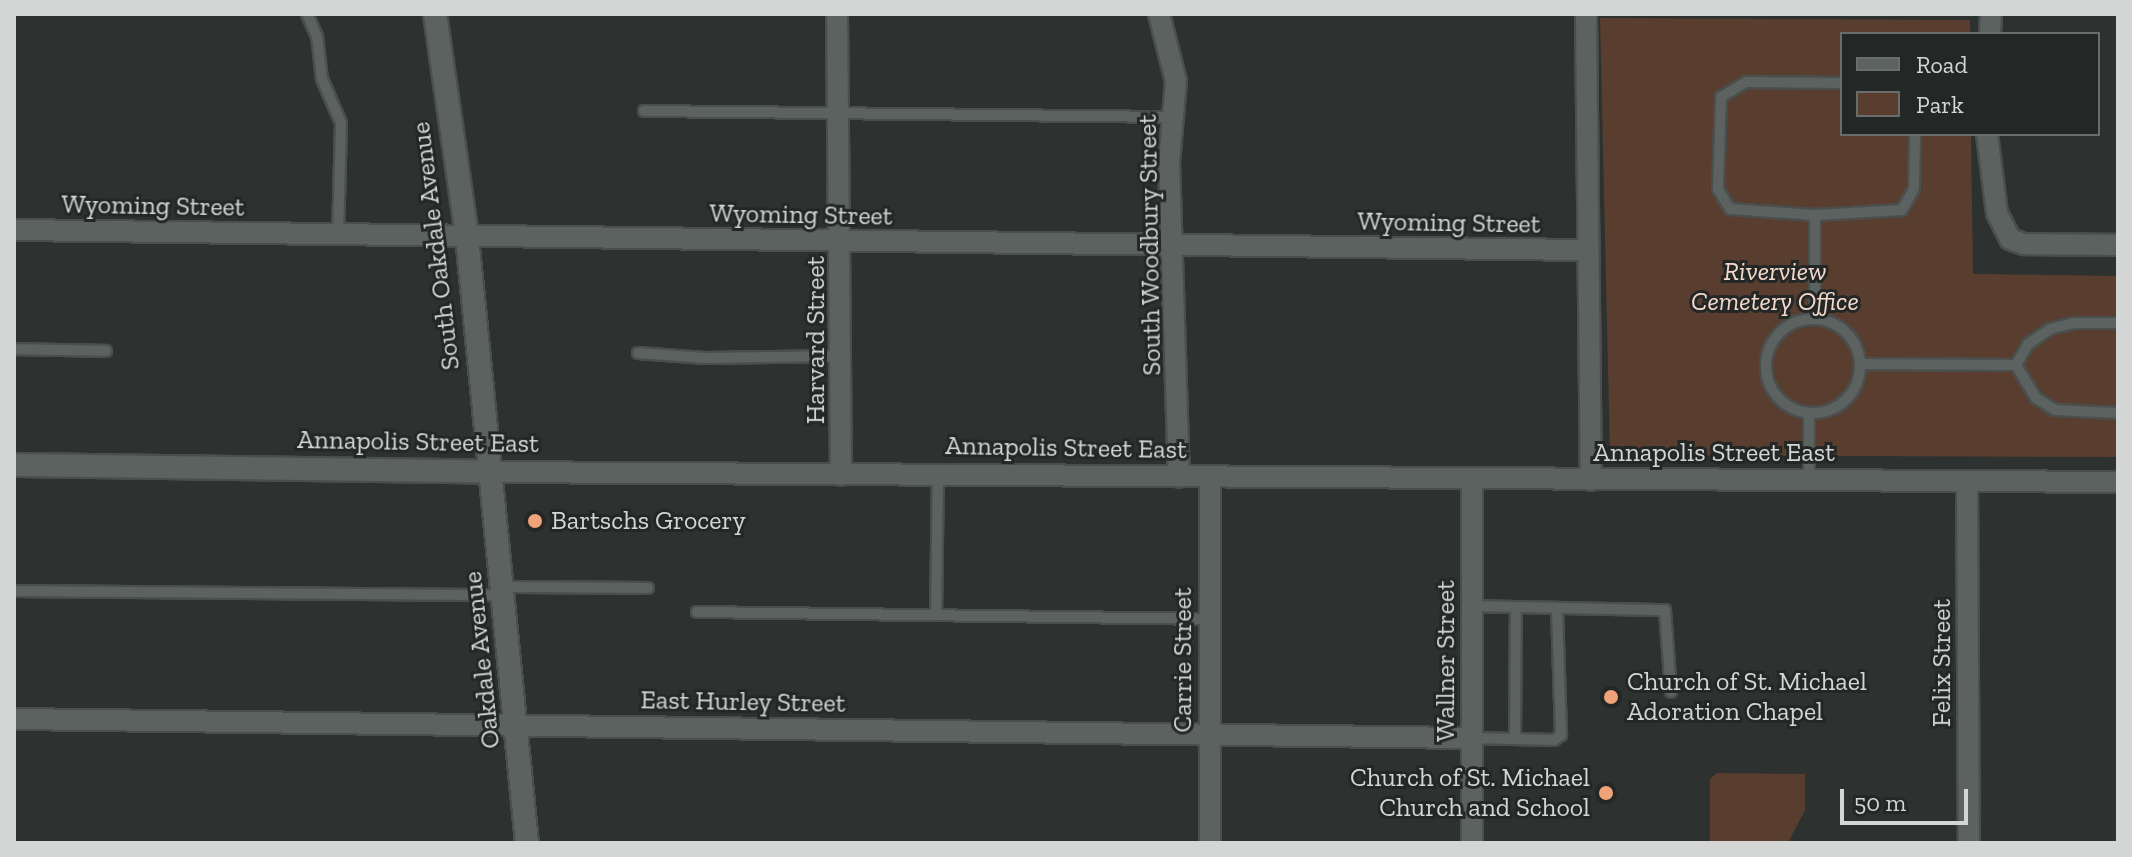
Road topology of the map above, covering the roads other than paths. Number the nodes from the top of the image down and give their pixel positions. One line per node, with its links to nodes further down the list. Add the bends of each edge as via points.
1 (307, 14): 14 (lane, via 317,36 322,79 341,123)
2 (435, 14): 15 (street, South Oakdale Avenue)
3 (837, 14): 8 (street, Harvard Street)
4 (1159, 14): 9 (street, South Woodbury Street, via 1175,68)
5 (1586, 14): 19 (street)
6 (1840, 83): 12 (lane, via 1746,82 1721,97 1722,200 1745,214)
7 (644, 111): 8 (lane)
8 (839, 114): 9 (lane); 16 (street, Harvard Street)
9 (1172, 117): 18 (street, South Woodbury Street)
10 (1915, 136): 12 (lane, via 1914,188 1902,210)
11 (1987, 136): 17 (street, via 1997,213 2010,239 2024,244)
12 (1815, 215): 20 (lane)
13 (14, 230): 14 (street, Wyoming Street)
14 (338, 235): 15 (street, Wyoming Street)
15 (467, 237): 16 (street, Wyoming Street); 31 (street, South Oakdale Avenue)
16 (842, 241): 18 (street, Wyoming Street); 25 (street, Harvard Street)
17 (2118, 245)
18 (1175, 246): 19 (street, Wyoming Street); 34 (street, South Woodbury Street)
19 (1588, 250): 37 (street)
20 (1815, 318): 26 (lane, via 1850,335); 28 (lane, via 1791,324 1773,340 1767,357 1768,378 1777,397)
21 (2118, 323): 27 (lane, via 2050,329 2028,344)
22 (14, 349): 23 (lane)
23 (106, 351)
24 (638, 353): 25 (lane, via 705,358)
25 (843, 356): 32 (street, Harvard Street)
26 (1860, 364): 27 (lane); 28 (lane, via 1858,381 1845,401)
27 (2016, 365): 29 (lane, via 2036,398 2055,410)
28 (1809, 413): 38 (lane)
29 (2118, 413)
30 (14, 465): 31 (street, Annapolis Street East)
31 (489, 472): 32 (street, Annapolis Street East); 43 (street, Oakdale Avenue)
32 (841, 475): 33 (street, Annapolis Street East)
33 (938, 475): 34 (street, Annapolis Street East); 48 (lane)
34 (1179, 477): 35 (street, Annapolis Street East)
35 (1210, 478): 36 (street, Annapolis Street East); 49 (street, Carrie Street)
36 (1472, 479): 37 (street, Annapolis Street East); 44 (street, Wallner Street)
37 (1591, 480): 38 (street, Annapolis Street East)
38 (1809, 481): 39 (street, Annapolis Street East)
39 (1967, 482): 40 (street, Annapolis Street East); 59 (street, Felix Street)
40 (2118, 482)
41 (648, 588): 43 (lane)
42 (14, 591): 43 (lane)
43 (504, 591): 52 (street, Oakdale Avenue)
44 (1472, 606): 45 (lane); 54 (street, Wallner Street)
45 (1516, 607): 46 (lane); 55 (lane)
46 (1557, 608): 50 (lane, via 1665,610); 55 (lane, via 1561,735 1554,740)
47 (697, 612): 48 (lane)
48 (936, 615): 49 (lane)
49 (1209, 619): 53 (street, Carrie Street)
50 (1671, 692)
51 (14, 719): 52 (street, East Hurley Street)
52 (518, 724): 53 (street, East Hurley Street); 56 (street, Oakdale Avenue)
53 (1209, 737): 54 (street, East Hurley Street); 57 (street, Carrie Street)
54 (1472, 738): 55 (lane); 58 (street, Wallner Street)
55 (1515, 739)
56 (527, 843)
57 (1210, 843)
58 (1472, 843)
59 (1969, 843)

